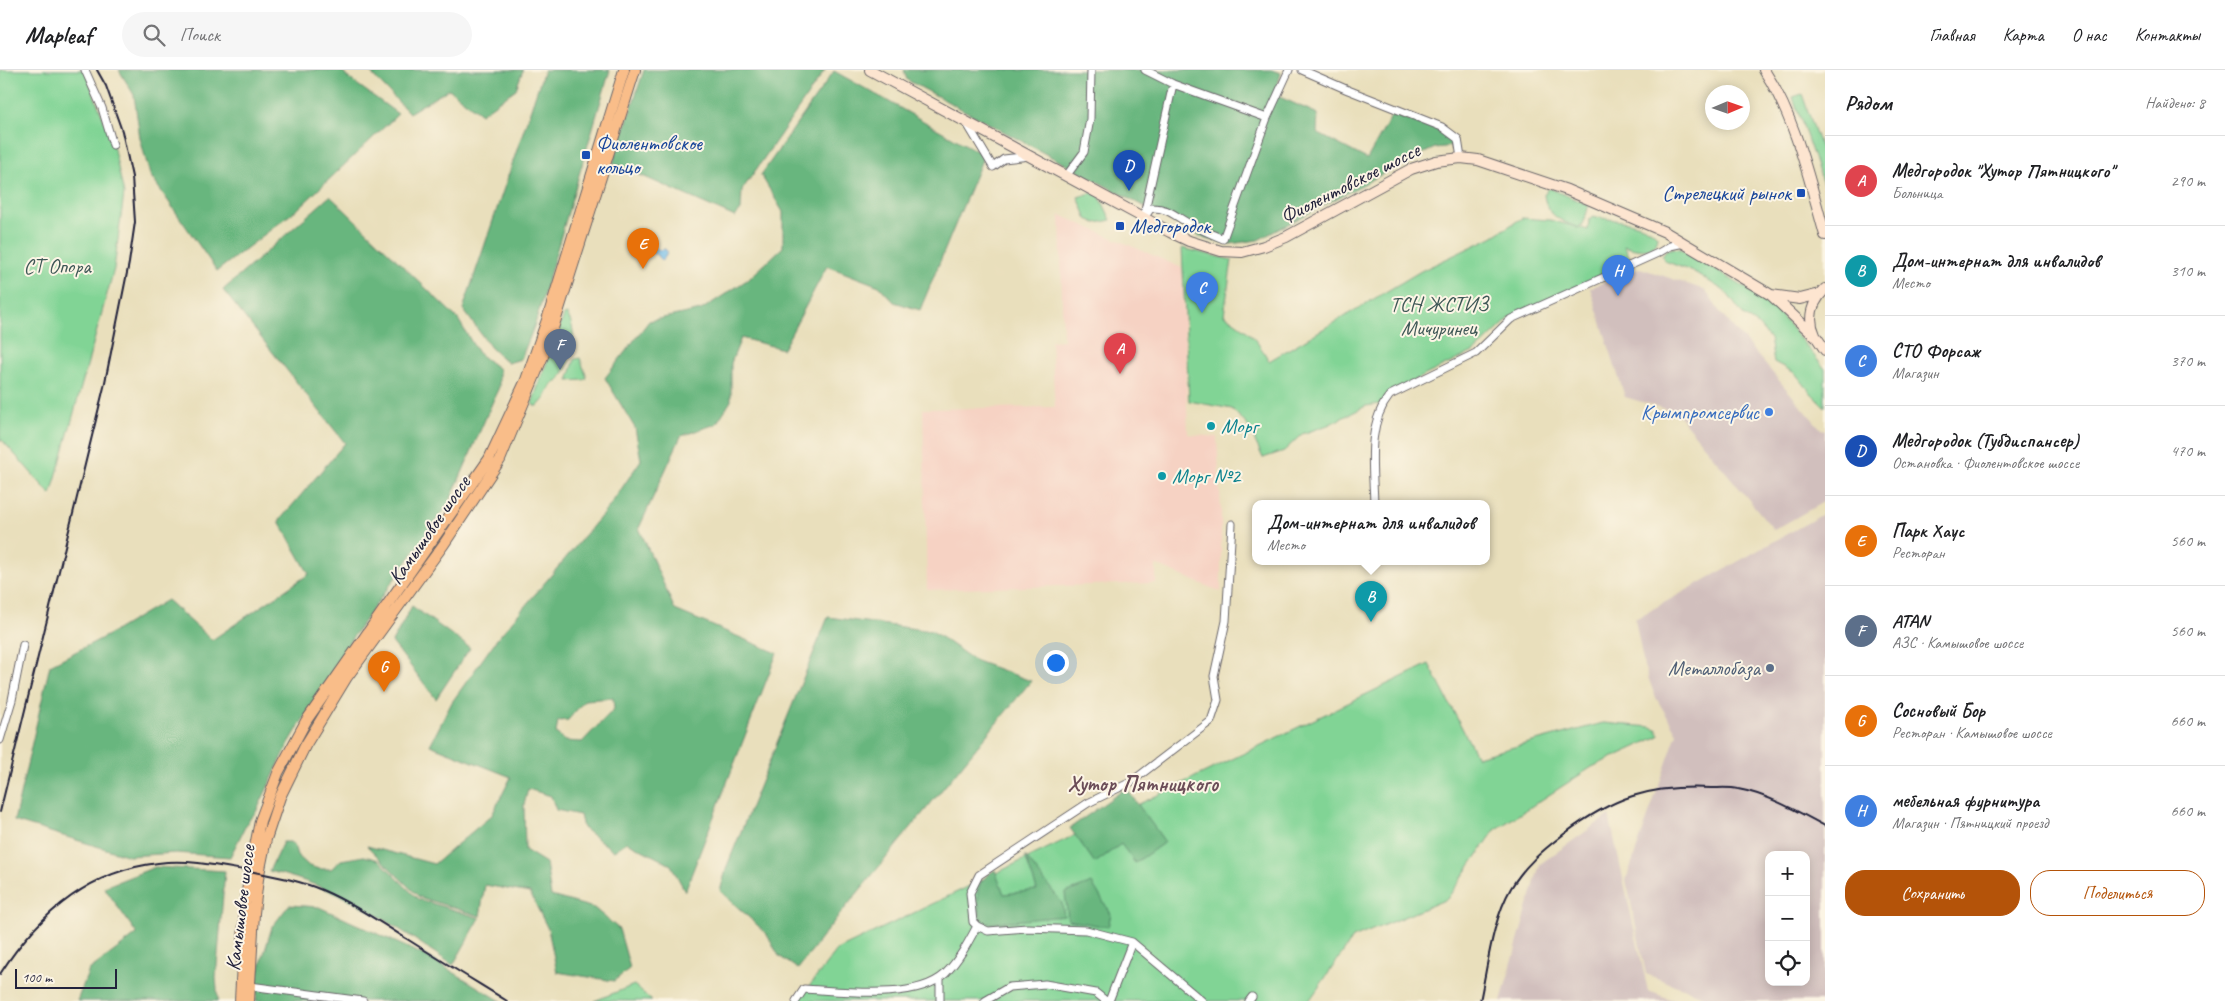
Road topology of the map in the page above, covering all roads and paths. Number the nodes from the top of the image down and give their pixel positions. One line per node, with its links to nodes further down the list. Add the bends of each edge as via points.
1 (84, 70): 14 (street, via 102,108)
2 (624, 70): 32 (main road, Камышовое шоссе, via 547,320 526,380 494,450 460,504 306,721 278,773 260,821 246,895)
3 (635, 70): 31 (main road, Камышовое шоссе, via 567,288 533,386 503,454 453,531 347,677 305,746 280,797 266,839 258,879)
4 (870, 70): 10 (main road, Фиолентовское шоссе)
5 (1091, 70): 17 (street, via 1090,119 1084,152)
6 (1144, 70): 11 (street)
7 (1289, 70): 12 (street)
8 (1302, 70): 16 (street, via 1442,127 1458,139)
9 (1764, 70): 19 (main road, via 1783,105 1803,157)
10 (884, 73): 13 (main road, Фиолентовское шоссе)
11 (1173, 84): 12 (street); 18 (street)
12 (1267, 118): 18 (street, via 1223,239 1159,207 1152,208)
13 (965, 121): 15 (main road, Фиолентовское шоссе); 15 (street, via 993,167 1004,159)
14 (113, 145)
15 (1030, 156): 17 (main road, Фиолентовское шоссе)
16 (1461, 158): 18 (main road, Фиолентовское шоссе, via 1411,169 1286,237 1242,252 1202,246); 20 (main road, Фиолентовское шоссе, via 1478,160 1567,190 1652,225)
17 (1067, 175): 18 (main road, Фиолентовское шоссе)
18 (1144, 218)
19 (1825, 235)
20 (1684, 243): 22 (main road, Фиолентовское шоссе); 24 (street, via 1670,246 1512,319 1476,353 1390,395 1381,405 1372,447)
21 (1822, 292): 22 (main road, Фиолентовское шоссе, via 1800,299); 23 (main road, Фиолентовское шоссе, via 1811,311 1811,320)
22 (1771, 295): 23 (main road, Фиолентовское шоссе)
23 (1822, 345)
24 (1374, 500)
25 (1232, 524): 28 (street, via 1226,621 1214,676 1218,700 1211,721 1131,782 1088,803 979,875 970,893)
26 (23, 645): 27 (street)
27 (0, 740)
28 (975, 924): 29 (street, via 988,931 1027,928 1086,930); 30 (street, via 964,950)
29 (1132, 942): 38 (street); 39 (street)
30 (940, 978): 35 (street, via 921,990 901,994 804,989); 36 (street)
31 (250, 986): 33 (main road, Камышовое шоссе); 34 (street)
32 (240, 1001)
33 (249, 1001)
34 (363, 1001)
35 (796, 1001)
36 (940, 1001)
37 (985, 1001): 38 (street, via 1009,987 1045,984 1096,993)
38 (1107, 1001)
39 (1202, 1001)

